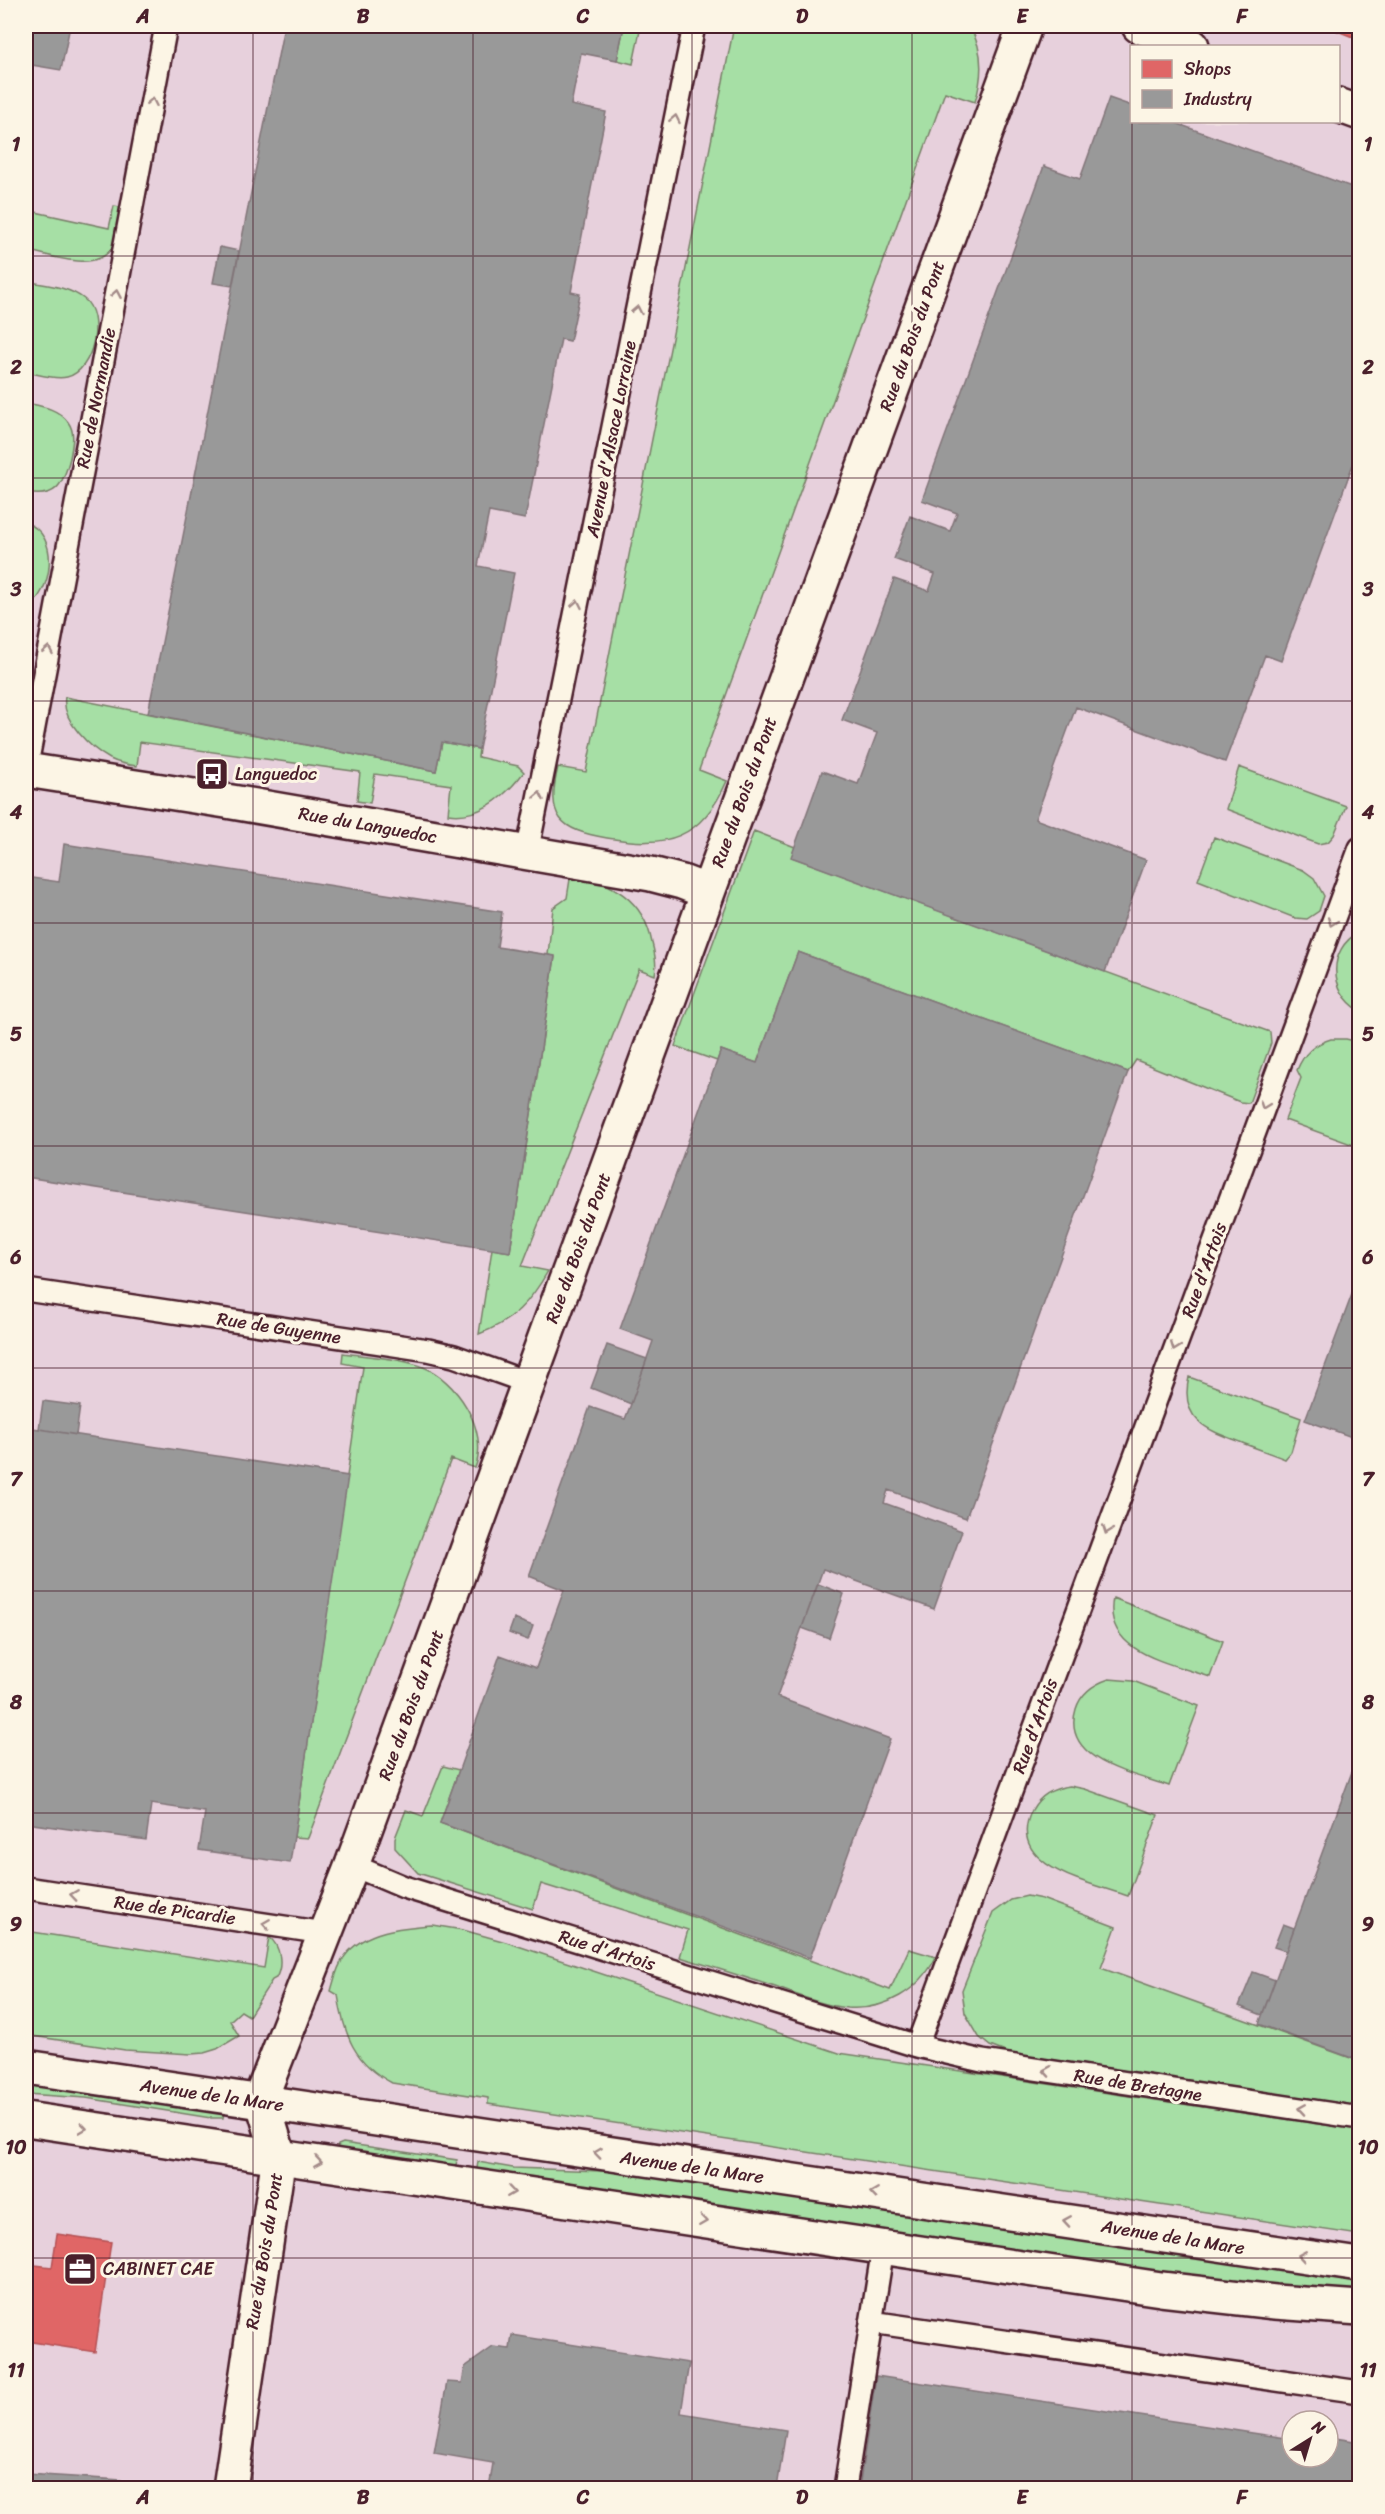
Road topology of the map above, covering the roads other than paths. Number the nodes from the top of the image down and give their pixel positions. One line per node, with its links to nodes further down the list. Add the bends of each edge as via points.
1 (166, 26): 8 (lane, Rue de Normandie, one-way to 1)
2 (694, 26): 10 (lane, Avenue d'Alsace Lorraine, one-way to 2)
3 (1025, 26): 11 (street, Rue du Bois du Pont)
4 (1139, 26): 5 (street)
5 (1189, 45)
6 (1340, 106): 7 (street)
7 (1359, 113)
8 (26, 770): 10 (street, Rue du Languedoc)
9 (1359, 848): 17 (lane, Rue d'Artois, one-way to 17)
10 (527, 853): 11 (street, Rue du Languedoc, via 666,877)
11 (708, 892): 13 (street, Rue du Bois du Pont)
12 (26, 1290): 13 (lane, Rue de Guyenne, via 428,1350)
13 (529, 1383): 14 (street, Rue du Bois du Pont)
14 (352, 1864): 16 (street, Rue du Bois du Pont); 17 (lane, Rue d'Artois, via 404,1887)
15 (26, 1888): 16 (lane, Rue de Picardie, one-way to 15)
16 (324, 1933): 19 (street, Rue du Bois du Pont, via 265,2087)
17 (917, 2046): 20 (lane, Rue de Bretagne, one-way to 17, via 982,2061)
18 (26, 2067): 19 (street, Avenue de la Mare)
19 (263, 2103): 22 (street, Rue du Bois du Pont); 24 (street, Avenue de la Mare, one-way to 19)
20 (1359, 2118)
21 (26, 2119): 22 (street, one-way to 22)
22 (279, 2156): 23 (street, one-way to 23); 28 (street, Rue du Bois du Pont)
23 (883, 2248): 25 (street, via 1161,2289); 26 (lane)
24 (1359, 2265)
25 (1359, 2308)
26 (871, 2322): 27 (lane); 29 (lane)
27 (1359, 2392)
28 (230, 2488)
29 (844, 2488)

